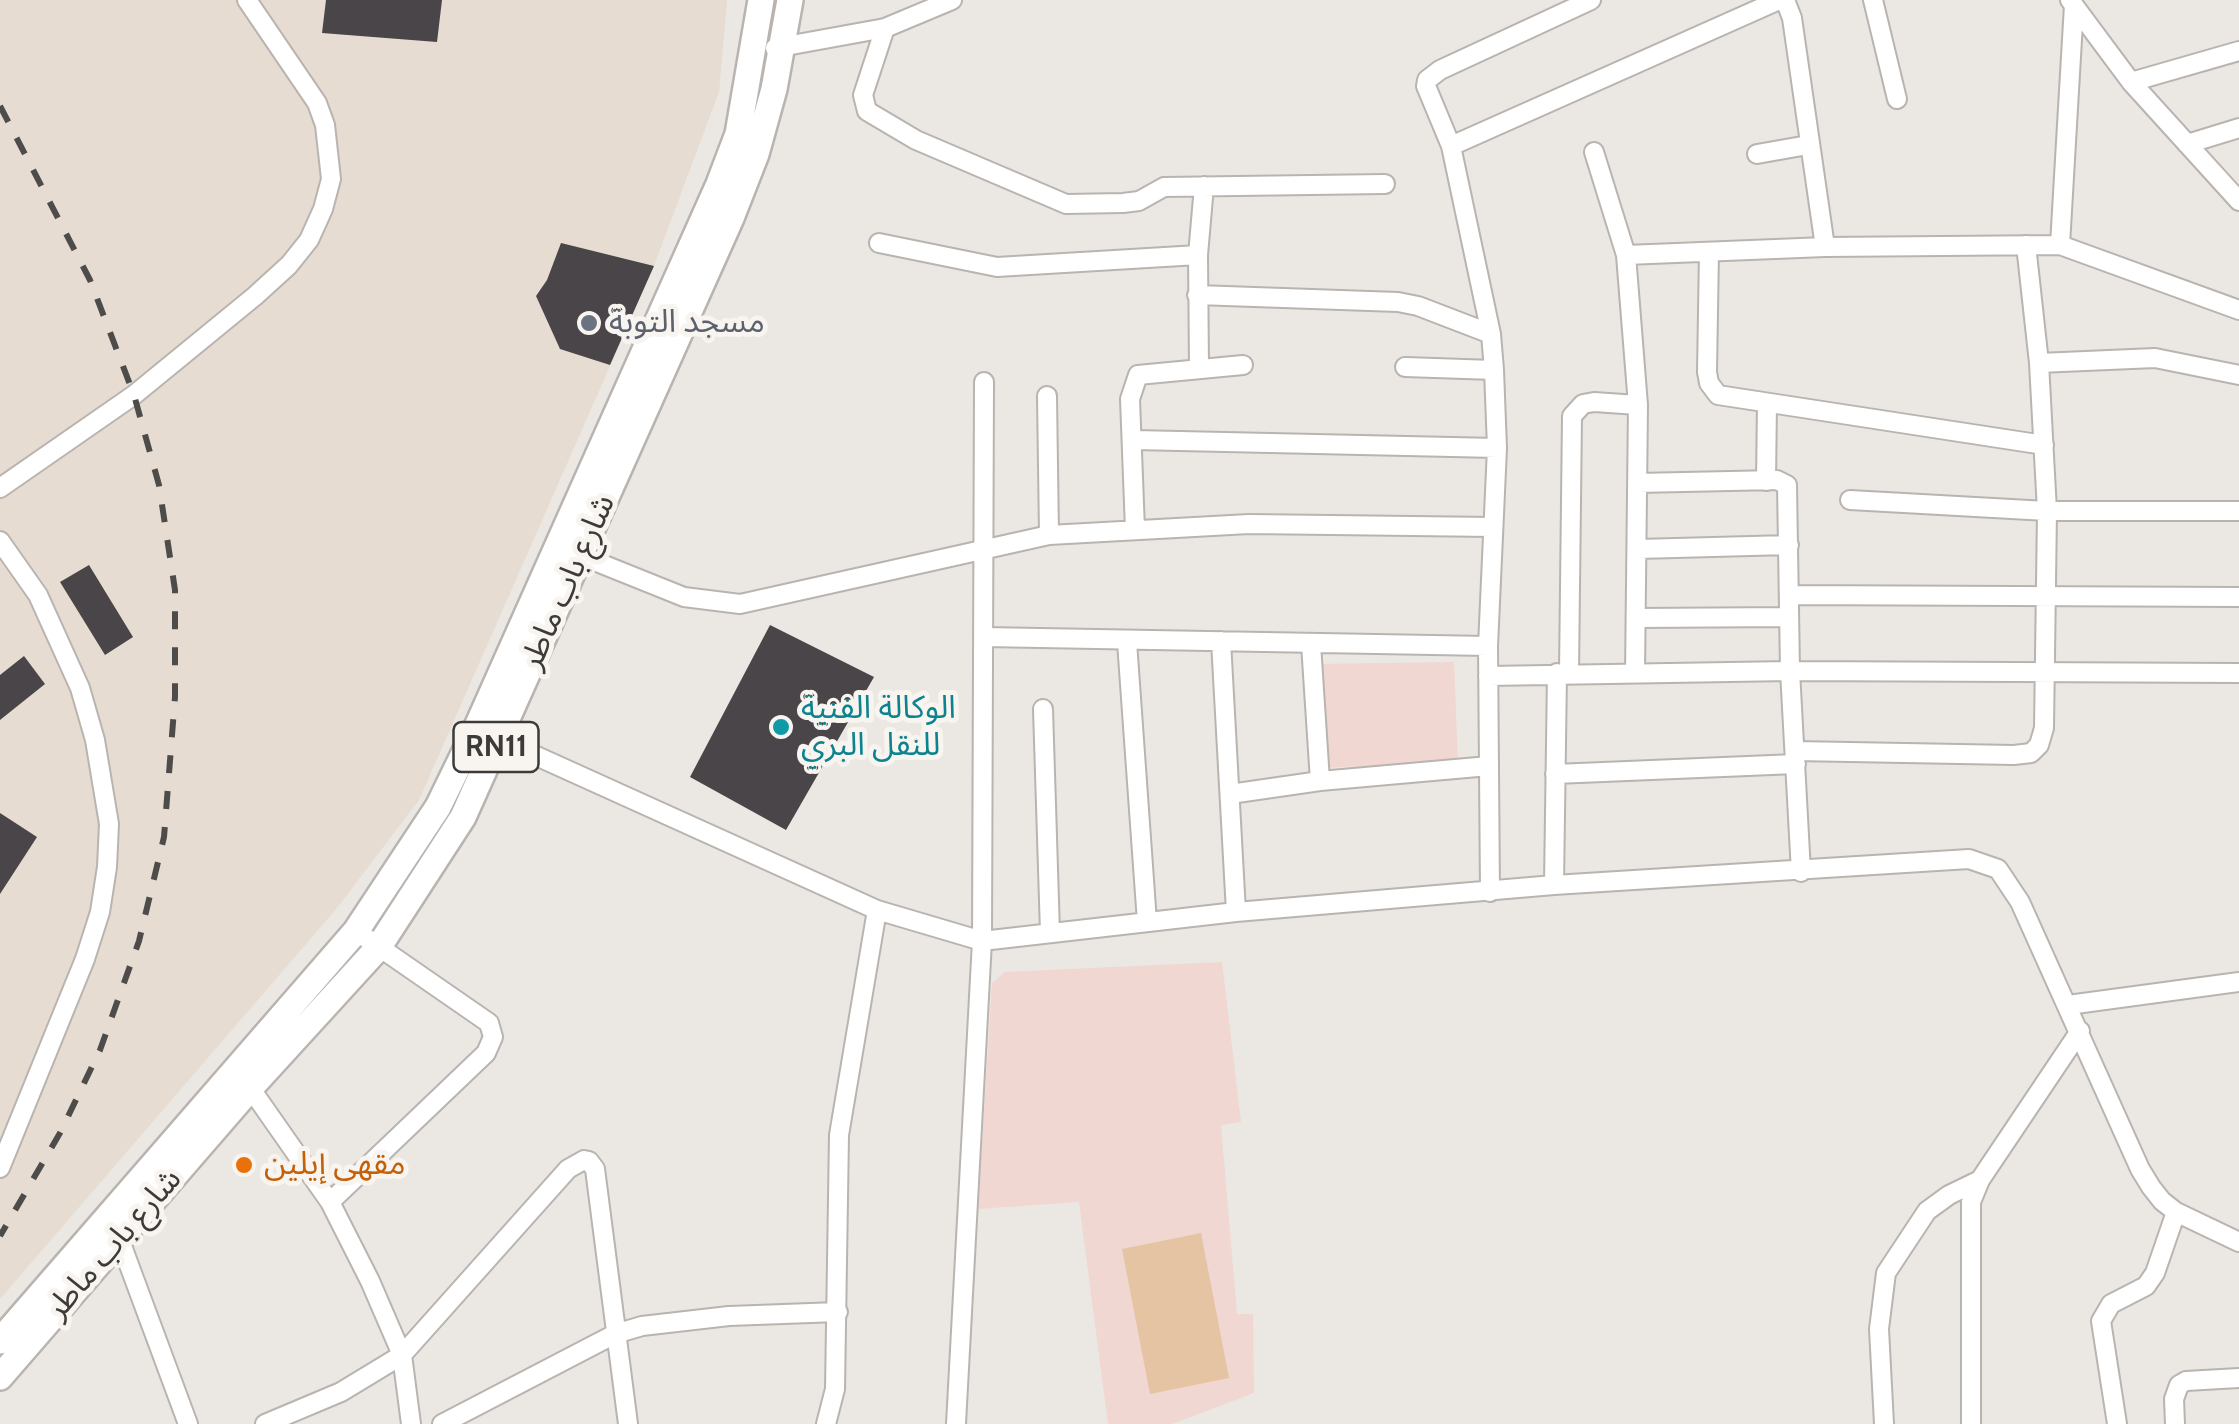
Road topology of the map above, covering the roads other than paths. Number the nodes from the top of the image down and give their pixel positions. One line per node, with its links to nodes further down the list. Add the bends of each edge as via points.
1 (248, 0): 49 (street, via 325,125 331,179 309,240 256,296 134,395)
2 (761, 0): 11 (main road, شارع باب ماطر / RN11)
3 (790, 0): 10 (main road, شارع باب ماطر / RN11)
4 (952, 0): 9 (street)
5 (1591, 0): 18 (street, via 1428,80)
6 (1782, 0): 17 (street, via 1792,18); 18 (street)
7 (1873, 0): 14 (street)
8 (2072, 2): 13 (street); 26 (street)
9 (885, 28): 10 (street); 22 (street, via 862,102 916,140 1066,204 1123,203 1164,187)
10 (784, 48): 11 (street); 59 (main road, شارع باب ماطر / RN11, via 731,218)
11 (754, 50): 59 (main road, شارع باب ماطر / RN11, via 738,134)
12 (2239, 51): 13 (street)
13 (2131, 82): 16 (street)
14 (1897, 100)
15 (2239, 128): 16 (street)
16 (2187, 144): 23 (street)
17 (1808, 145): 20 (street); 27 (street)
18 (1451, 146): 33 (street)
19 (1594, 152): 30 (street)
20 (1757, 154)
21 (1385, 184): 22 (street)
22 (1204, 186): 29 (street)
23 (2239, 201)
24 (879, 243): 29 (street, via 997,267)
25 (2026, 245): 26 (street); 27 (street); 34 (street)
26 (2060, 245): 32 (street)
27 (1825, 246): 28 (street)
28 (1709, 252): 30 (street); 42 (street, via 1709,383 1723,397)
29 (1198, 255): 31 (street)
30 (1626, 255): 43 (street)
31 (1196, 295): 33 (street, via 1398,302); 36 (street)
32 (2239, 310)
33 (1491, 334): 38 (street)
34 (2039, 364): 39 (street, via 2155,358); 45 (street)
35 (1243, 366): 36 (street)
36 (1199, 367): 44 (street, via 1138,375 1130,399)
37 (1405, 367): 38 (street)
38 (1494, 370): 46 (street)
39 (2239, 375)
40 (984, 382): 60 (street)
41 (1047, 396): 55 (street)
42 (1767, 403): 45 (street); 47 (street)
43 (1638, 405): 48 (street); 74 (street, via 1594,402 1572,416)
44 (1134, 440): 46 (street); 54 (street)
45 (2044, 445): 51 (street)
46 (1497, 448): 53 (street)
47 (1766, 481): 48 (street); 57 (street, via 1787,485)
48 (1637, 483): 58 (street)
49 (0, 488)
50 (1850, 500): 51 (street)
51 (2047, 511): 52 (street); 63 (street)
52 (2239, 511)
53 (1493, 527): 54 (street, via 1249,524); 70 (street)
54 (1134, 530): 55 (street)
55 (1048, 536): 60 (street)
56 (0, 541): 98 (street, via 38,595 80,688 109,824 100,912)
57 (1789, 545): 58 (street); 61 (street)
58 (1638, 549): 65 (street)
59 (568, 550): 60 (street, via 684,597 740,604); 78 (main road, شارع باب ماطر / RN11)
60 (983, 552): 66 (street)
61 (1790, 595): 63 (street); 64 (street)
62 (2239, 596): 63 (street)
63 (2044, 598): 73 (street)
64 (1788, 617): 65 (street); 71 (street)
65 (1637, 618): 72 (street)
66 (984, 637): 68 (street); 92 (street)
67 (1221, 641): 68 (street); 69 (street); 83 (street)
68 (1127, 642): 89 (street)
69 (1311, 644): 70 (street); 82 (street)
70 (1488, 646): 76 (street)
71 (1790, 671): 72 (street); 73 (street); 79 (street)
72 (1635, 672): 74 (street)
73 (2044, 672): 75 (street); 79 (street, via 2044,728 2031,753)
74 (1564, 673): 76 (street); 81 (street)
75 (2239, 673)
76 (1488, 676): 80 (street)
77 (1042, 709): 91 (street)
78 (488, 734): 87 (street); 90 (main road, شارع باب ماطر / RN11); 93 (main road, شارع باب ماطر / RN11, via 463,818)
79 (1796, 757): 81 (street); 84 (street)
80 (1489, 766): 82 (street); 86 (street)
81 (1555, 774): 85 (street)
82 (1320, 781): 83 (street)
83 (1230, 794): 88 (street)
84 (1802, 872): 85 (street); 95 (street, via 1969,859 1998,870)
85 (1554, 886): 86 (street)
86 (1490, 892): 88 (street)
87 (877, 910): 92 (street); 104 (street, via 839,1135)
88 (1236, 912): 89 (street)
89 (1147, 922): 91 (street)
90 (356, 931): 93 (street); 97 (main road, شارع باب ماطر / RN11)
91 (1050, 933): 92 (street)
92 (982, 941): 116 (street)
93 (378, 948): 97 (main road, شارع باب ماطر / RN11); 100 (street, via 488,1023 493,1037 486,1053)
94 (2239, 982): 95 (street)
95 (2068, 1005): 96 (street)
96 (2080, 1031): 99 (street); 101 (street, via 2140,1169)
97 (244, 1079): 100 (street); 102 (main road, شارع باب ماطر / RN11); 106 (main road, شارع باب ماطر / RN11)
98 (0, 1168)
99 (1980, 1180): 117 (street, via 1928,1211 1886,1273 1879,1329); 118 (street, via 1969,1225)
100 (330, 1202): 107 (street)
101 (2176, 1212): 103 (street); 119 (street, via 2155,1273 2146,1286 2111,1304 2101,1321)
102 (119, 1238): 108 (main road, شارع باب ماطر / RN11); 110 (street)
103 (2239, 1242)
104 (838, 1312): 105 (street, via 680,1320); 115 (street, via 835,1389)
105 (615, 1334): 107 (street, via 595,1169 584,1160); 113 (street); 114 (street)
106 (0, 1341)
107 (402, 1355): 111 (street, via 340,1392); 112 (street)
108 (0, 1377)
109 (2239, 1378): 120 (street, via 2179,1385)
110 (188, 1424)
111 (265, 1424)
112 (411, 1424)
113 (442, 1424)
114 (628, 1424)
115 (826, 1424)
116 (956, 1424)
117 (1884, 1424)
118 (1971, 1424)
119 (2117, 1424)
120 (2175, 1424)

